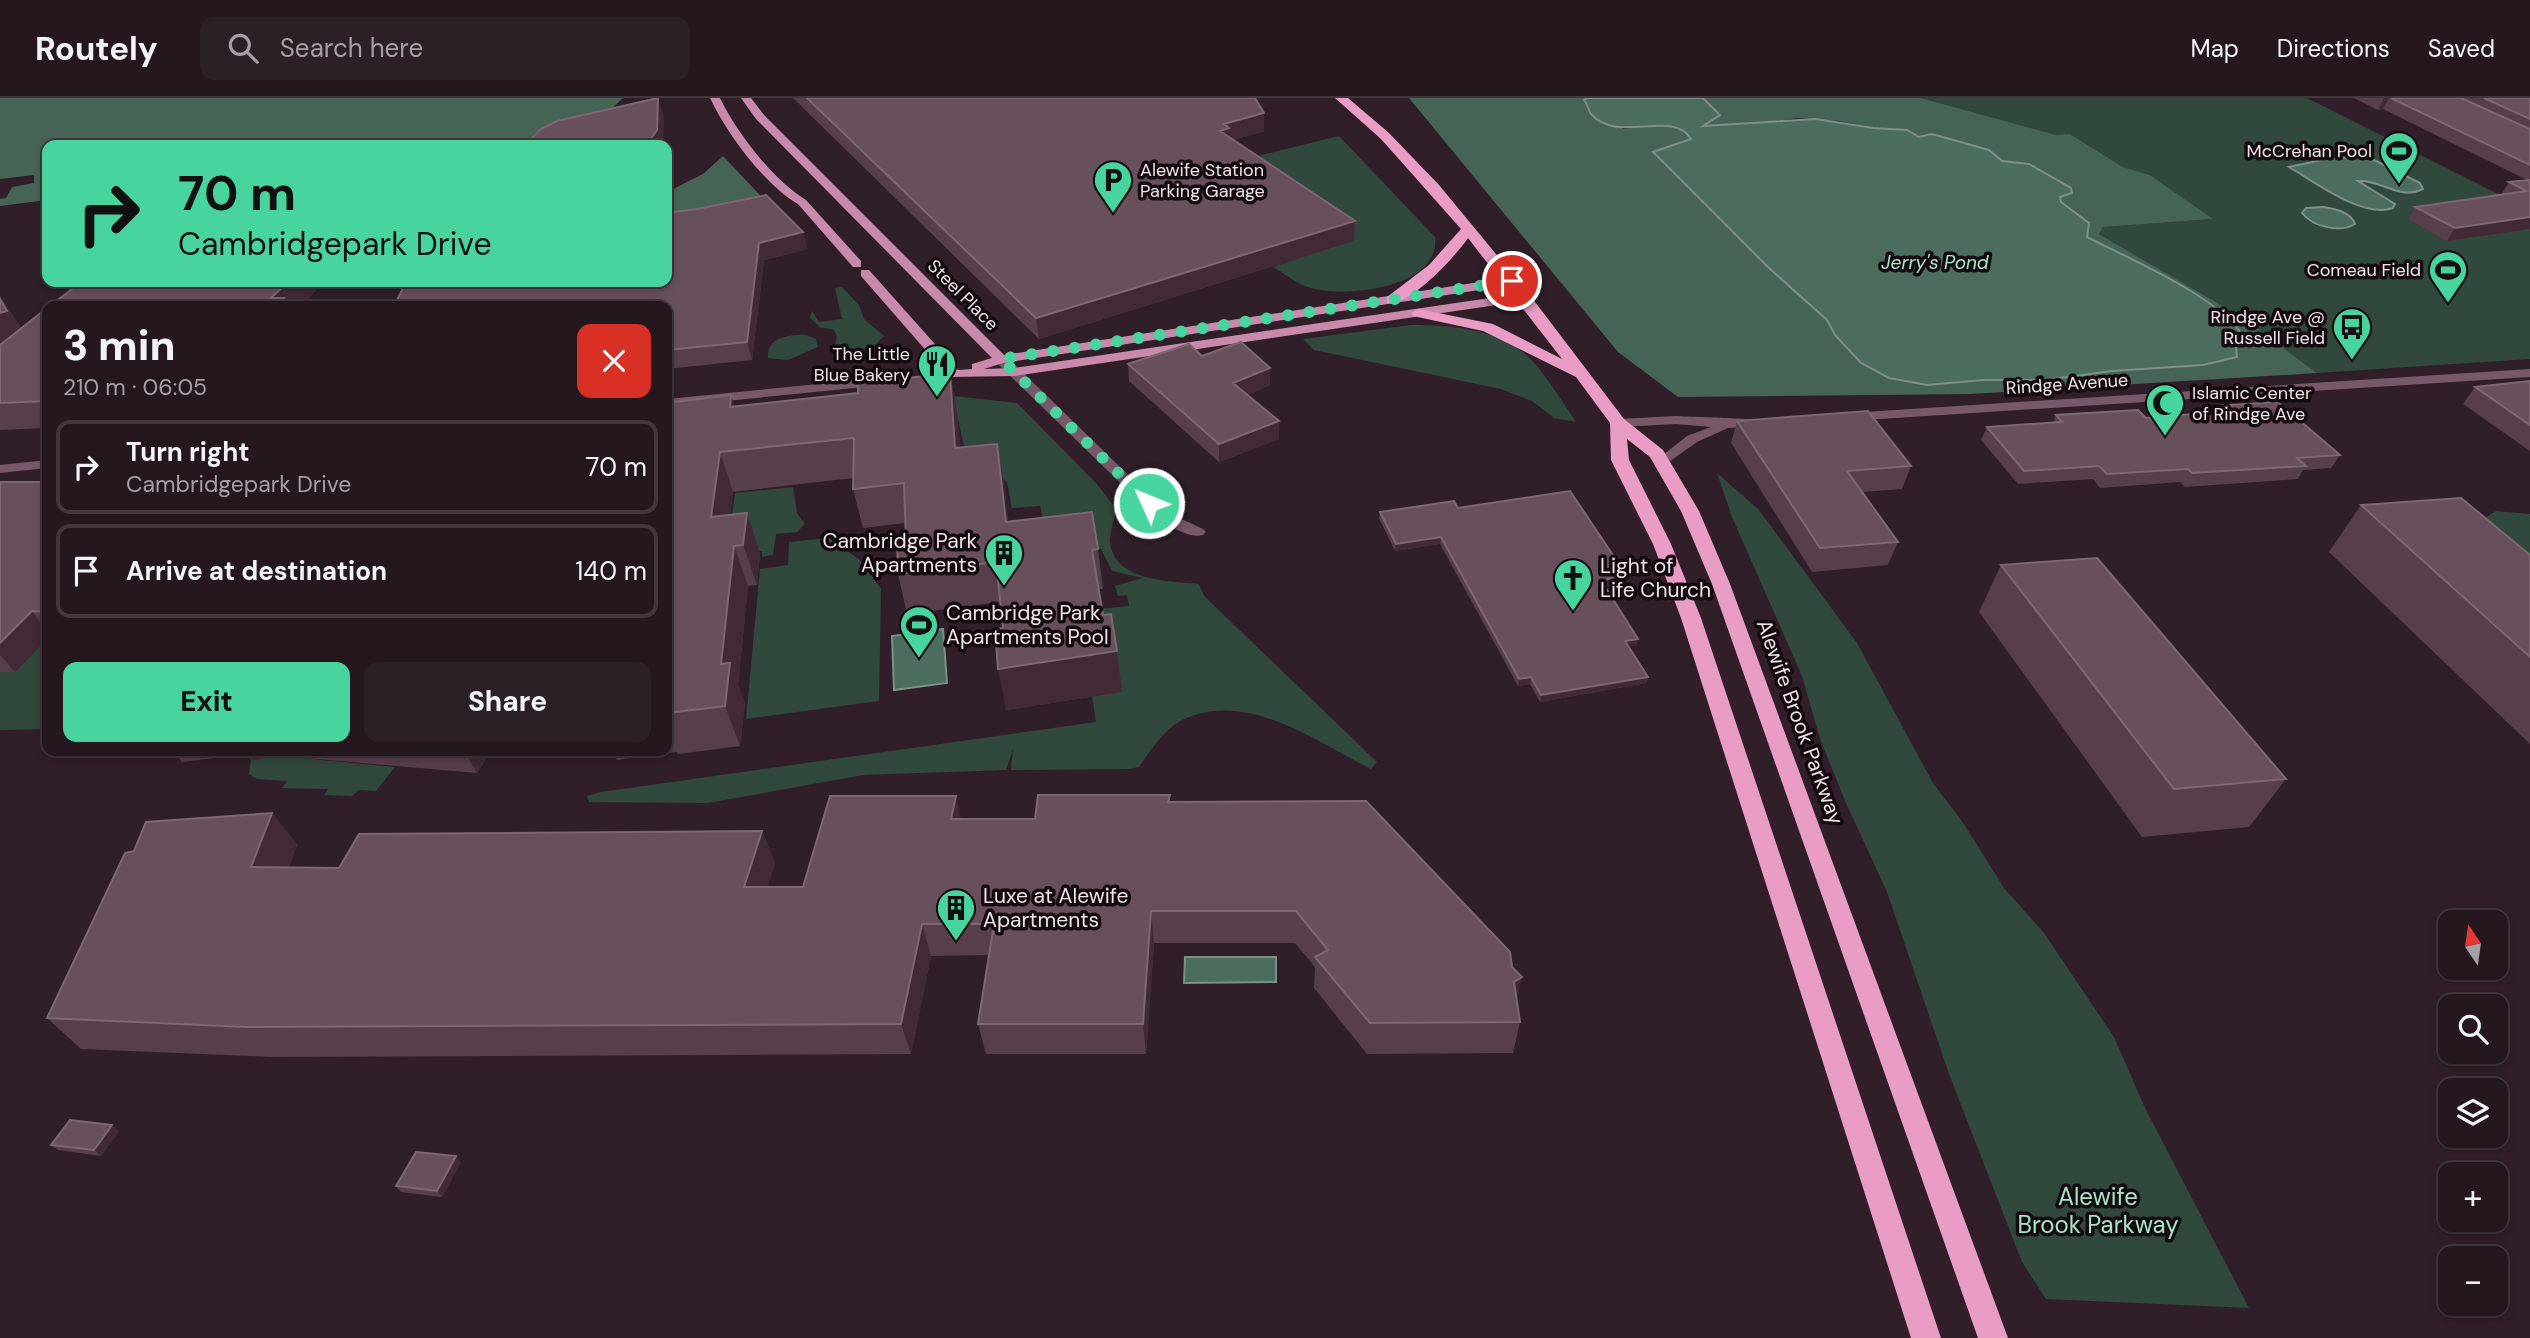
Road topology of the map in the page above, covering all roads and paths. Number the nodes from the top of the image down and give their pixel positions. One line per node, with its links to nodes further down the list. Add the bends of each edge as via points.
1 (715, 98): 12 (main road, via 743,144 811,212)
2 (746, 98): 9 (main road, Steel Place)
3 (1341, 98): 4 (highway, Alewife Brook Parkway, via 1404,156)
4 (1468, 228): 5 (highway, Alewife Brook Parkway); 7 (highway, via 1444,261)
5 (1512, 281): 6 (highway, Alewife Brook Parkway); 7 (main road)
6 (1524, 297): 8 (main road); 14 (highway, Alewife Brook Parkway)
7 (1392, 300): 9 (main road)
8 (1418, 313): 10 (main road); 14 (highway, via 1488,327)
9 (1001, 359): 10 (street, Steel Place); 12 (main road)
10 (1014, 372): 12 (main road); 24 (street, Steel Place, via 1149,503)
11 (2530, 373): 17 (street, Rindge Avenue)
12 (954, 374): 13 (street)
13 (933, 376)
14 (1583, 376): 19 (highway, Alewife Brook Parkway)
15 (896, 380): 16 (street)
16 (672, 402)
17 (1831, 418)
18 (1769, 422): 20 (street)
19 (1618, 423): 20 (street, via 1676,420); 21 (highway, Alewife Brook Parkway); 25 (highway, via 1620,460 1662,544 1686,606)
20 (1733, 424): 21 (street, via 1701,433)
21 (1663, 462): 26 (highway, Alewife Brook Parkway, via 1721,584)
22 (42, 465): 23 (street)
23 (0, 469)
24 (1198, 532)
25 (1926, 1338)
26 (1993, 1338)

